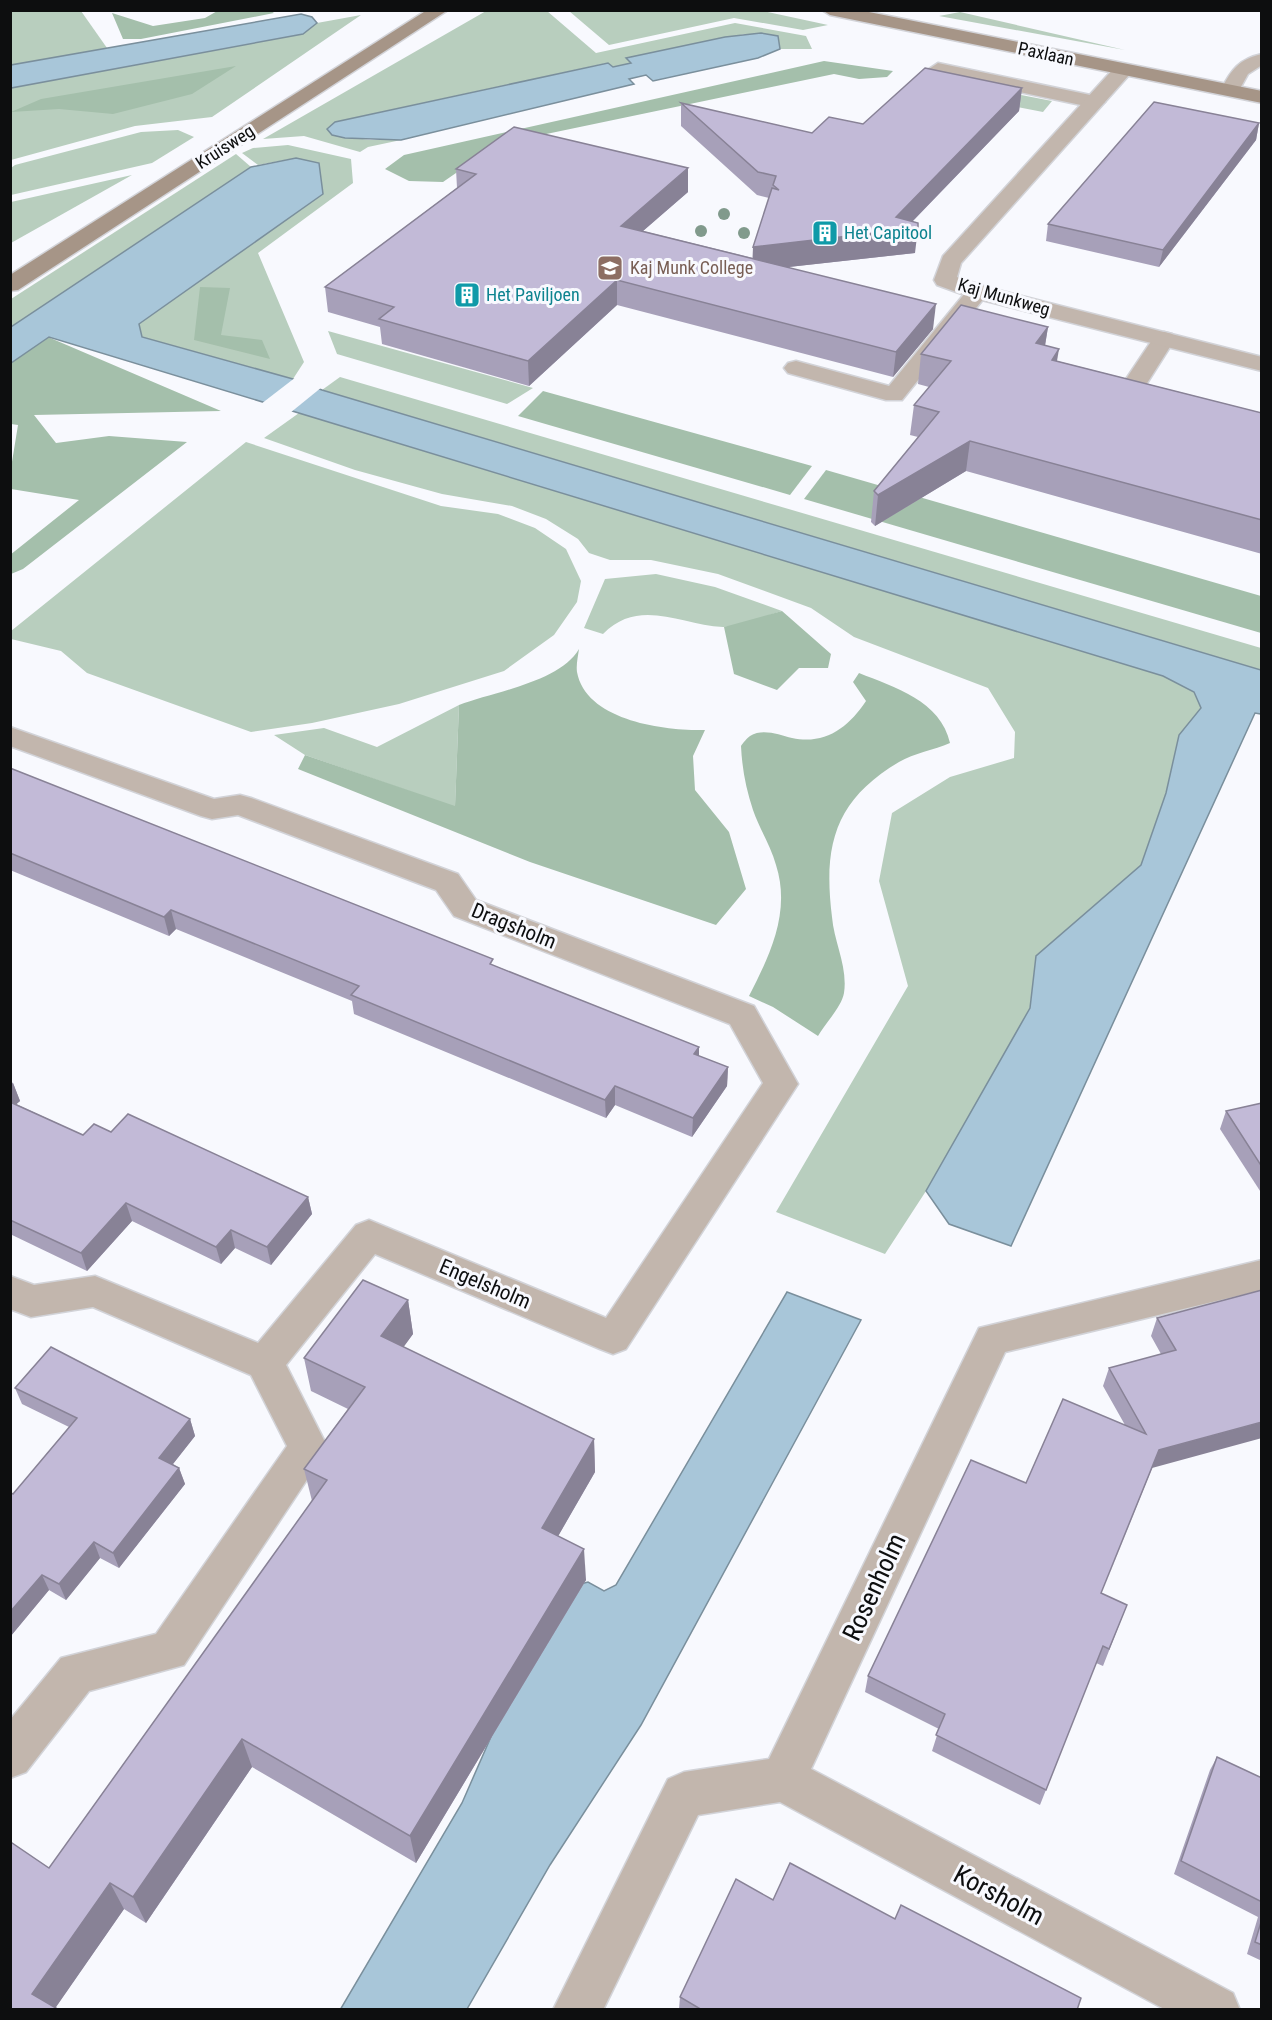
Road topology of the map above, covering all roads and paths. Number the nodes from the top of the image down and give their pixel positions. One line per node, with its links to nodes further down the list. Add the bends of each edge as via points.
1 (440, 10): 9 (street, Kruisweg)
2 (830, 10): 5 (street, Paxlaan)
3 (1262, 59): 6 (street, via 1241,69)
4 (938, 69): 8 (street)
5 (1123, 70): 6 (street, Paxlaan); 8 (street, Kaj Munkweg)
6 (1230, 90): 7 (street, Paxlaan)
7 (1262, 97)
8 (1095, 102): 10 (street, Kaj Munkweg, via 951,261 945,280)
9 (10, 285)
10 (978, 292): 11 (street, Kaj Munkweg); 13 (street, via 894,395)
11 (1164, 339): 12 (street, Kaj Munkweg); 14 (street, via 1132,388 1140,399)
12 (1262, 364)
13 (796, 368)
14 (1186, 412)
15 (10, 736): 16 (street, Dragsholm, via 213,809 240,805 447,882 465,908 742,1015 781,1084)
16 (699, 1211): 19 (street, Engelsholm, via 613,1338 369,1235)
17 (1262, 1275): 21 (street, Rosenholm, via 993,1339)
18 (10, 1291): 19 (street, via 31,1301 95,1291)
19 (265, 1364): 20 (street, via 308,1448 169,1651 75,1673)
20 (10, 1756)
21 (783, 1779): 22 (street, via 684,1796); 23 (street, Korsholm)
22 (578, 2010)
23 (1216, 2010)

